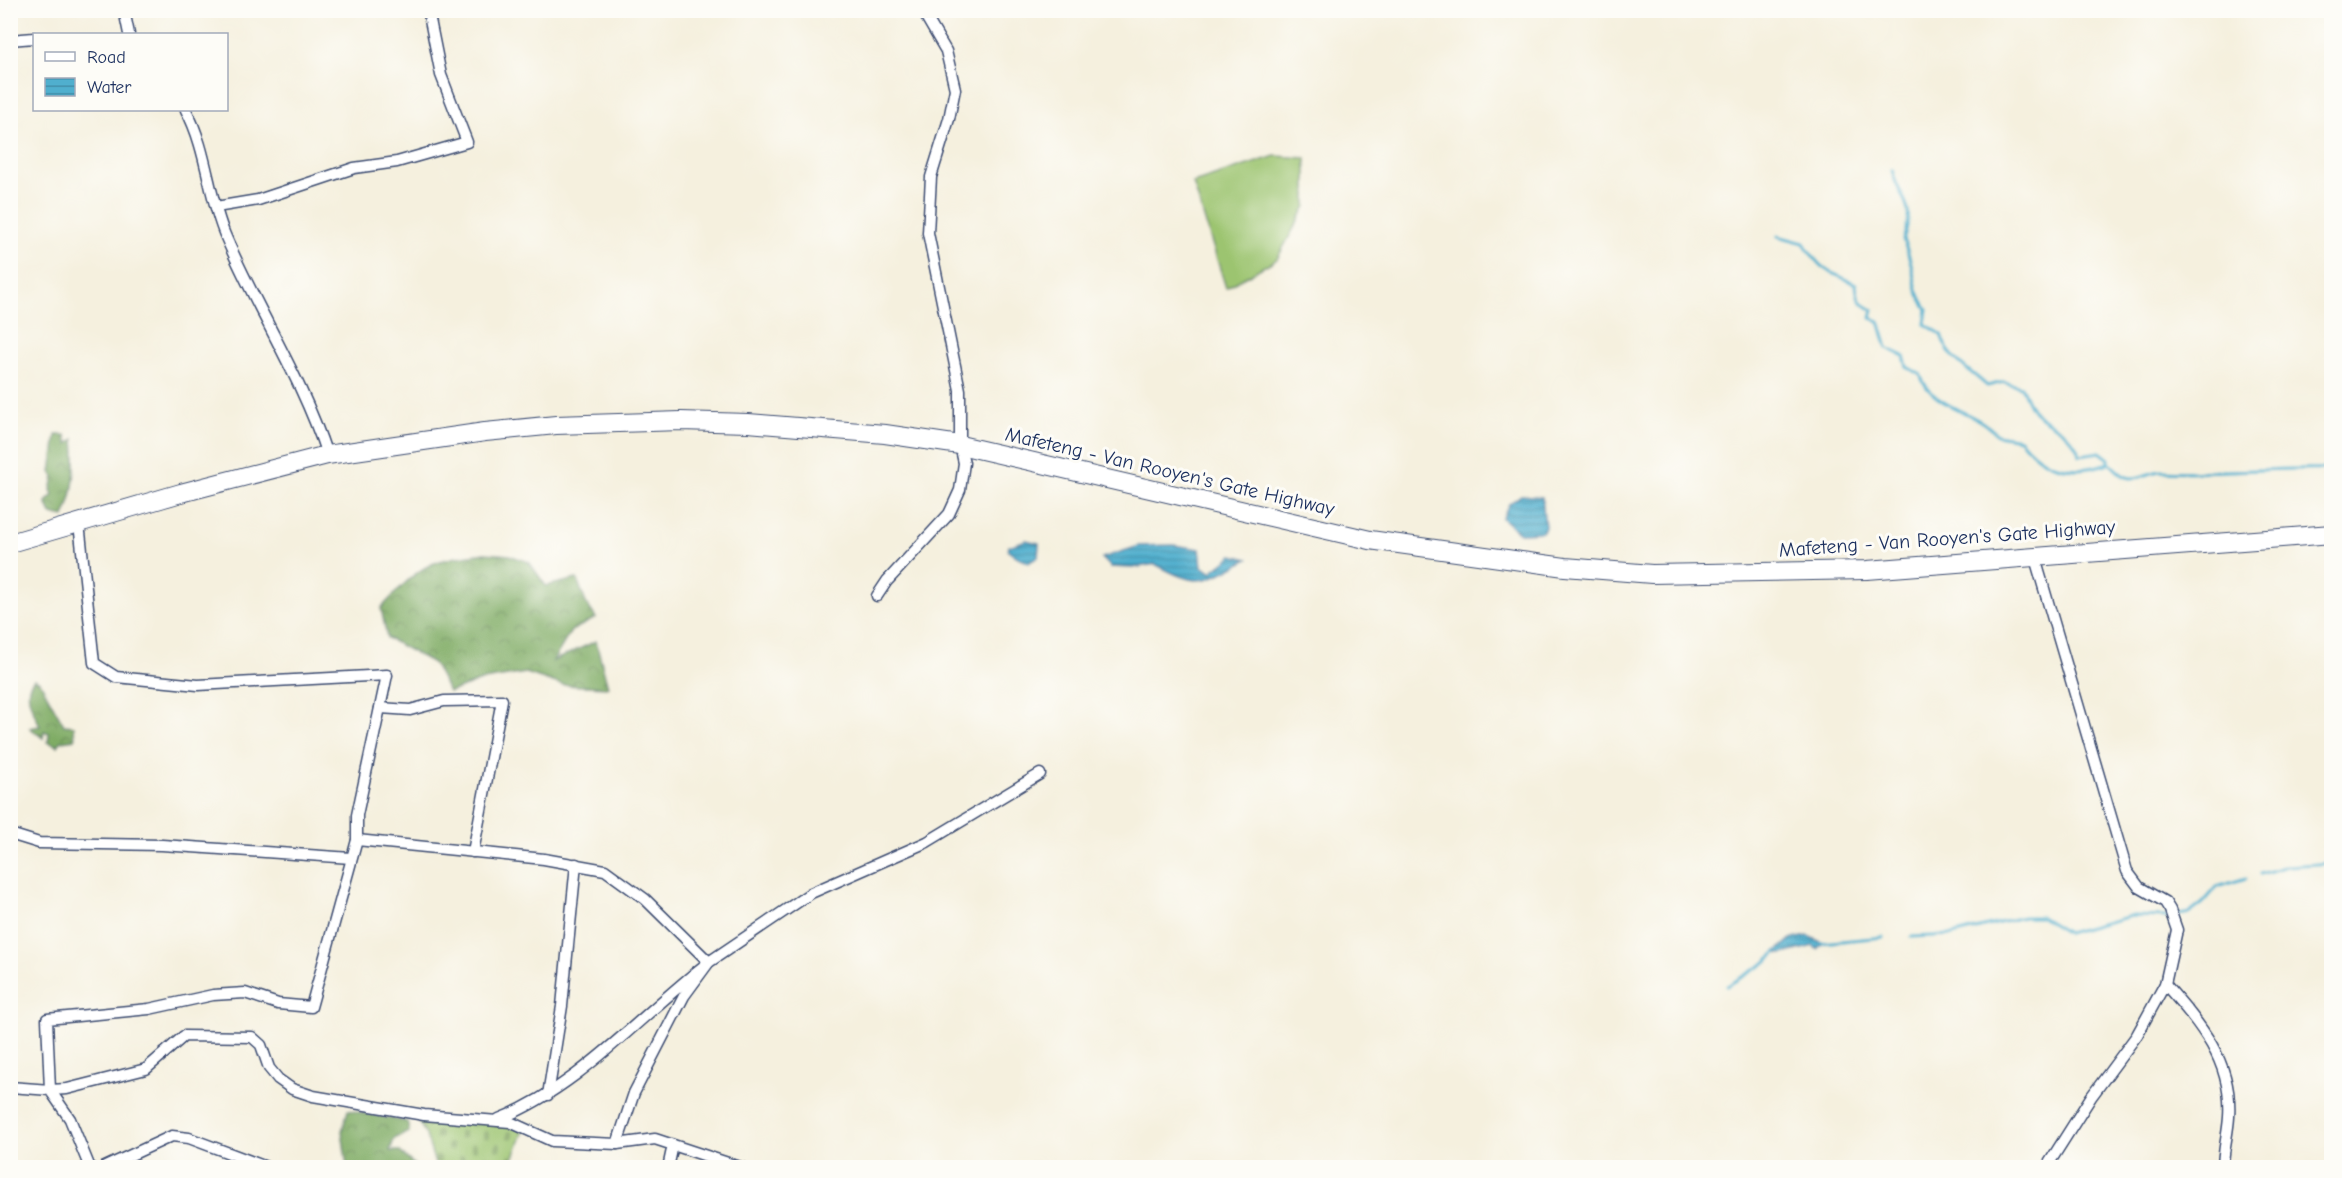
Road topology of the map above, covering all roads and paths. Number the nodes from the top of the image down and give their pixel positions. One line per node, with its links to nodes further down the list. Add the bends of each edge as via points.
1 (124, 10): 4 (street)
2 (428, 10): 8 (street, via 441,75 467,142 397,162 354,168 258,200)
3 (922, 10): 9 (street, via 946,51 955,89 931,177 928,233 960,390)
4 (129, 33)
5 (33, 38): 6 (street)
6 (10, 40)
7 (187, 111): 8 (street, via 198,131)
8 (216, 207): 10 (street, via 237,262 310,408)
9 (960, 445): 10 (main road, Mafeteng - Van Rooyen's Gate Highway, via 748,423 619,422 485,432); 14 (main road, Mafeteng - Van Rooyen's Gate Highway, via 1335,533 1565,567 1652,574 1733,574 1867,570); 15 (street, via 962,481 949,514)
10 (327, 455): 11 (main road, Mafeteng - Van Rooyen's Gate Highway)
11 (78, 523): 13 (main road, Mafeteng - Van Rooyen's Gate Highway); 16 (street, via 94,663 116,677 198,685 387,675)
12 (2331, 534): 14 (main road, Mafeteng - Van Rooyen's Gate Highway)
13 (10, 543)
14 (2035, 558): 24 (street, via 2127,871 2139,887 2165,902 2177,930)
15 (877, 596)
16 (380, 708): 19 (street, via 357,815); 20 (street, via 410,710 444,701 502,700)
17 (1040, 774): 23 (street, via 927,842 811,893)
18 (10, 834): 21 (street, via 39,843 162,845)
19 (357, 840): 20 (street); 21 (street)
20 (473, 852): 22 (street)
21 (351, 858): 26 (street, via 311,1007 278,1004 245,993 213,995 149,1009 47,1019)
22 (576, 864): 23 (street, via 605,870 645,899); 27 (street)
23 (709, 962): 27 (street, via 578,1075); 29 (street, via 684,996 634,1093)
24 (2165, 984): 36 (street, via 2137,1035); 37 (street, via 2203,1026 2221,1063 2228,1087 2229,1116)
25 (10, 1087): 26 (street)
26 (50, 1090): 28 (street, via 146,1069 184,1036 240,1036 252,1037 261,1045 269,1068 292,1089 424,1115); 31 (street, via 70,1119)
27 (548, 1095): 28 (street)
28 (498, 1120): 29 (street, via 552,1141)
29 (617, 1144): 30 (street, via 655,1139)
30 (673, 1145): 34 (street); 35 (street)
31 (90, 1167)
32 (103, 1167): 33 (street, via 172,1136 189,1138)
33 (269, 1167)
34 (668, 1167)
35 (743, 1167)
36 (2046, 1167)
37 (2223, 1167)

